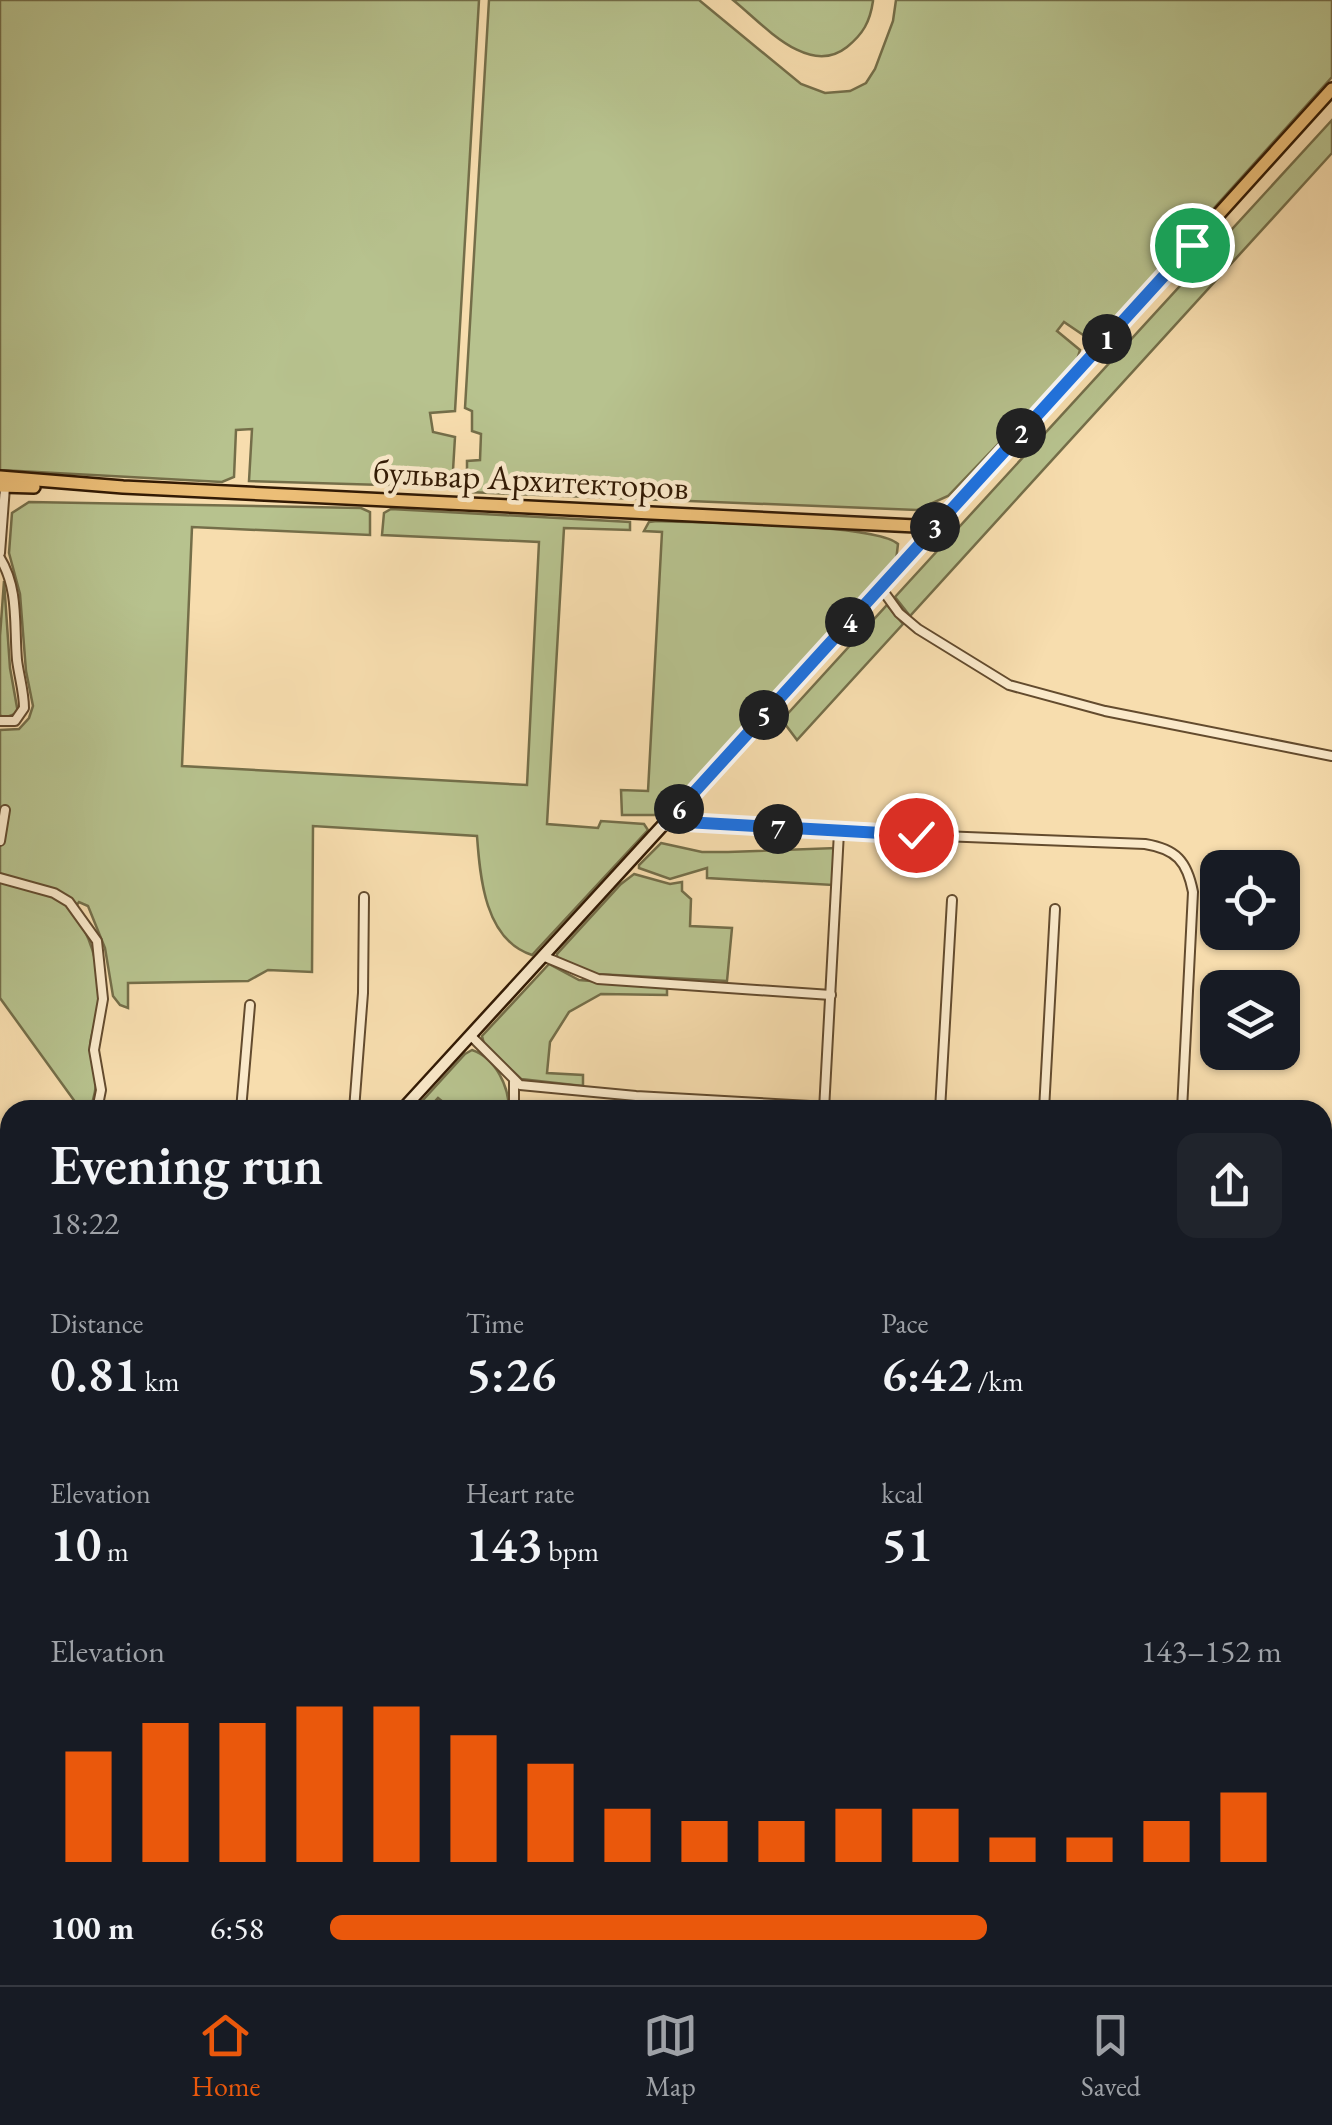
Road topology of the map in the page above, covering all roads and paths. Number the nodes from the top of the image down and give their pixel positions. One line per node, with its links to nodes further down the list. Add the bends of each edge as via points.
1 (1332, 89): 3 (main road)
2 (3, 482): 3 (main road, бульвар Архитекторов); 4 (street)
3 (936, 526): 5 (main road)
4 (0, 556): 6 (street, via 14,601 24,708 15,721)
5 (881, 588): 7 (street, via 918,629 1010,685); 9 (main road)
6 (0, 721)
7 (1332, 756)
8 (6, 810): 11 (street)
9 (668, 821): 10 (street); 16 (main road)
10 (838, 832): 17 (street); 30 (street, via 1162,846 1182,858 1192,892)
11 (0, 841)
12 (0, 878): 21 (street, via 69,902 97,941 103,998 94,1050)
13 (364, 898): 23 (street)
14 (952, 900): 28 (street)
15 (1055, 909): 29 (street)
16 (545, 957): 17 (street, via 598,979); 19 (main road)
17 (831, 995): 27 (street)
18 (250, 1006): 22 (street)
19 (471, 1036): 20 (street); 24 (main road)
20 (514, 1082): 25 (street); 26 (street)
21 (98, 1100)
22 (242, 1100)
23 (355, 1100)
24 (411, 1100)
25 (514, 1100)
26 (706, 1100)
27 (825, 1100)
28 (941, 1100)
29 (1045, 1100)
30 (1182, 1100)

